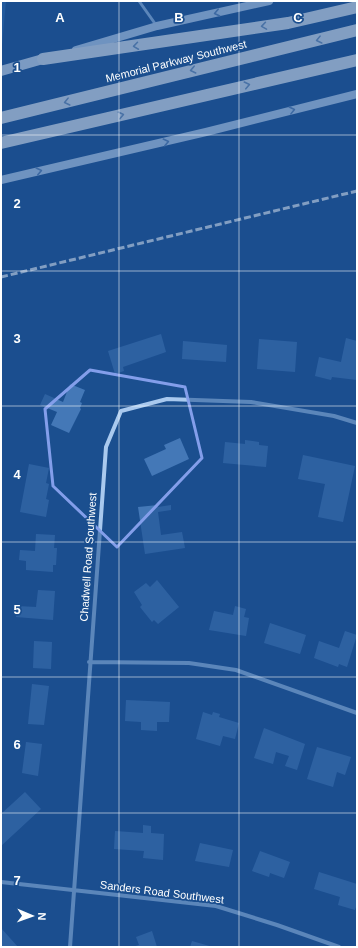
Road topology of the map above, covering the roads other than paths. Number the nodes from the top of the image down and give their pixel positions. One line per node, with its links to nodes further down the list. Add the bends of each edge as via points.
1 (139, 1): 4 (lane)
2 (269, 1): 4 (main road, one-way to 4)
3 (357, 7): 6 (highway, one-way to 6, via 288,23)
4 (157, 26): 6 (main road)
5 (357, 30): 10 (highway, Memorial Parkway Southwest, one-way to 10)
6 (43, 59): 8 (main road)
7 (357, 60): 11 (highway, one-way to 7)
8 (1, 71)
9 (357, 94): 12 (main road, one-way to 9)
10 (1, 118)
11 (1, 143)
12 (1, 180)
13 (357, 423): 14 (street, Chadwell Road Southwest, via 334,416 251,402 167,399 121,411 106,447)
14 (90, 662): 15 (street, via 189,664 236,670); 17 (street, Chadwell Road Southwest)
15 (357, 713)
16 (1, 882): 17 (street, Sanders Road Southwest)
17 (73, 890): 18 (street, Chadwell Road Southwest); 19 (street, Sanders Road Southwest, via 216,906 277,924)
18 (70, 947)
19 (339, 947)

